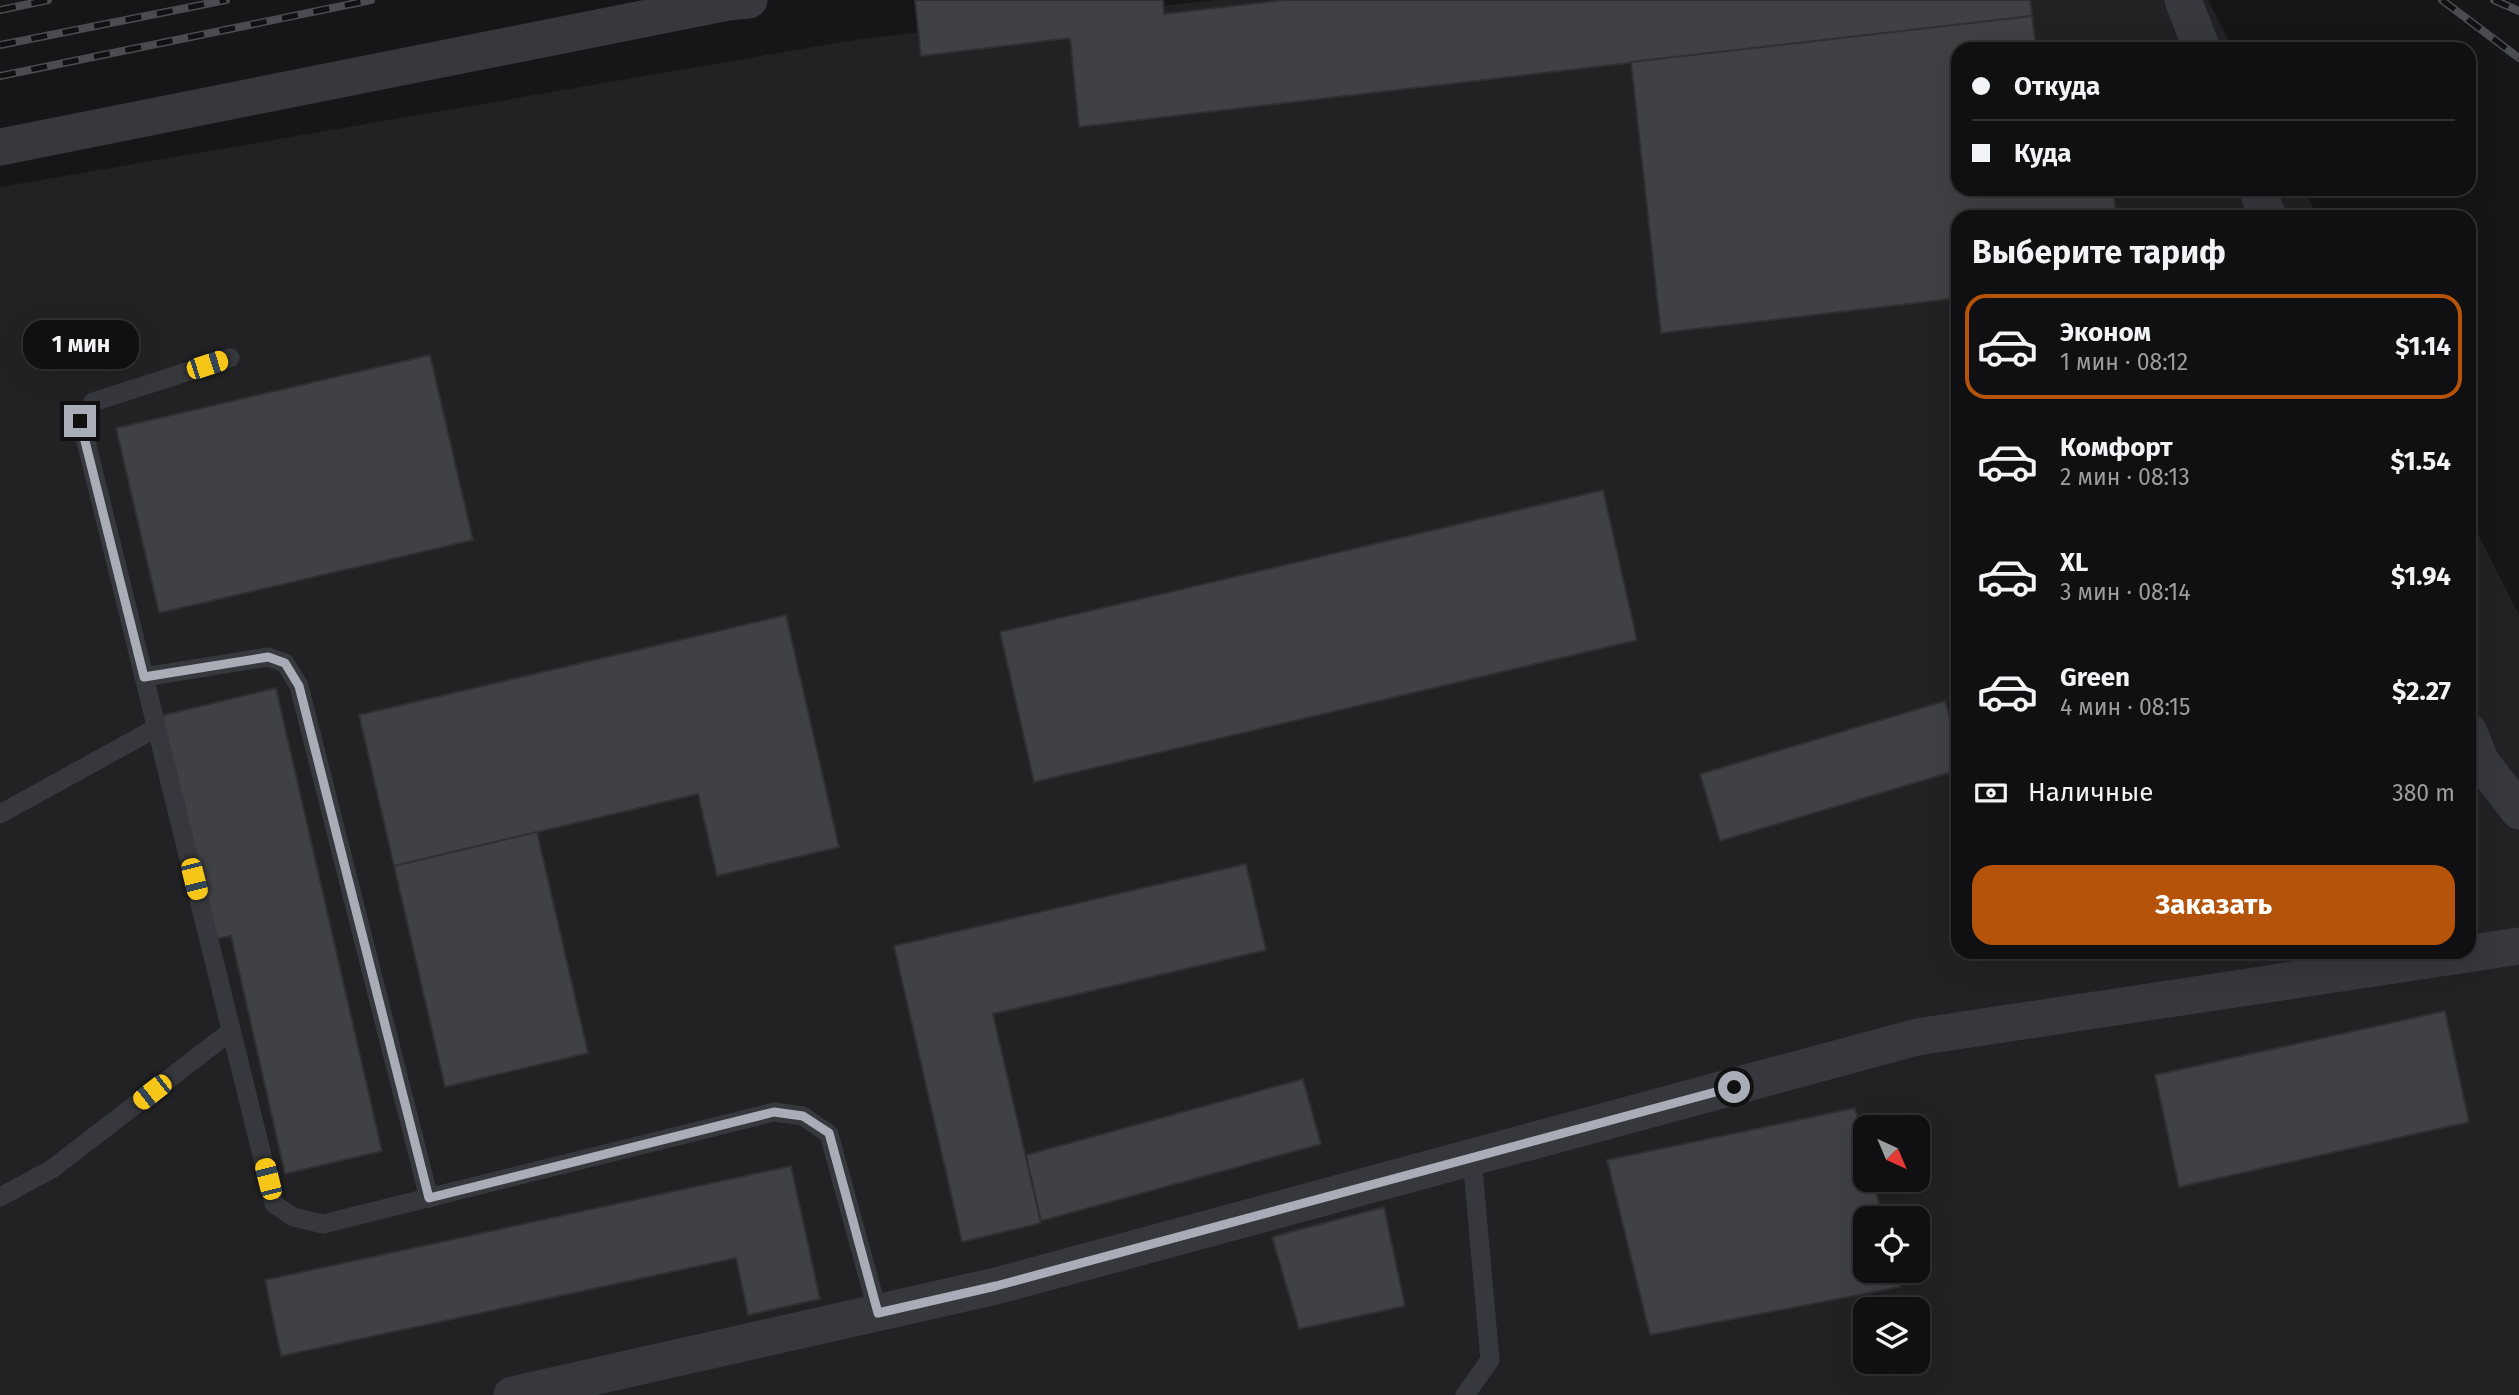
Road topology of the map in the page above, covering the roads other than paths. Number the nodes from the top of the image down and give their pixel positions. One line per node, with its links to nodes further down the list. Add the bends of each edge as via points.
1 (749, 0): 4 (street)
2 (2183, 0): 3 (street)
3 (2199, 42)
4 (0, 147)
5 (230, 358): 6 (lane, via 93,402 80,421)
6 (144, 677): 7 (lane); 17 (lane, via 268,657 285,663 299,686)
7 (156, 728): 10 (lane); 14 (lane)
8 (2476, 750): 9 (street)
9 (2519, 811)
10 (0, 814)
11 (2519, 946): 12 (street)
12 (2476, 952)
13 (2433, 959): 15 (street, via 1917,1037)
14 (231, 1031): 16 (lane, via 52,1169); 17 (lane, via 274,1204 293,1217 323,1224)
15 (1472, 1158): 18 (street, via 996,1286); 20 (lane, via 1490,1360)
16 (0, 1197)
17 (429, 1198): 18 (lane, via 774,1112 803,1116 829,1133)
18 (878, 1313): 19 (street)
19 (512, 1395)
20 (1465, 1395)

